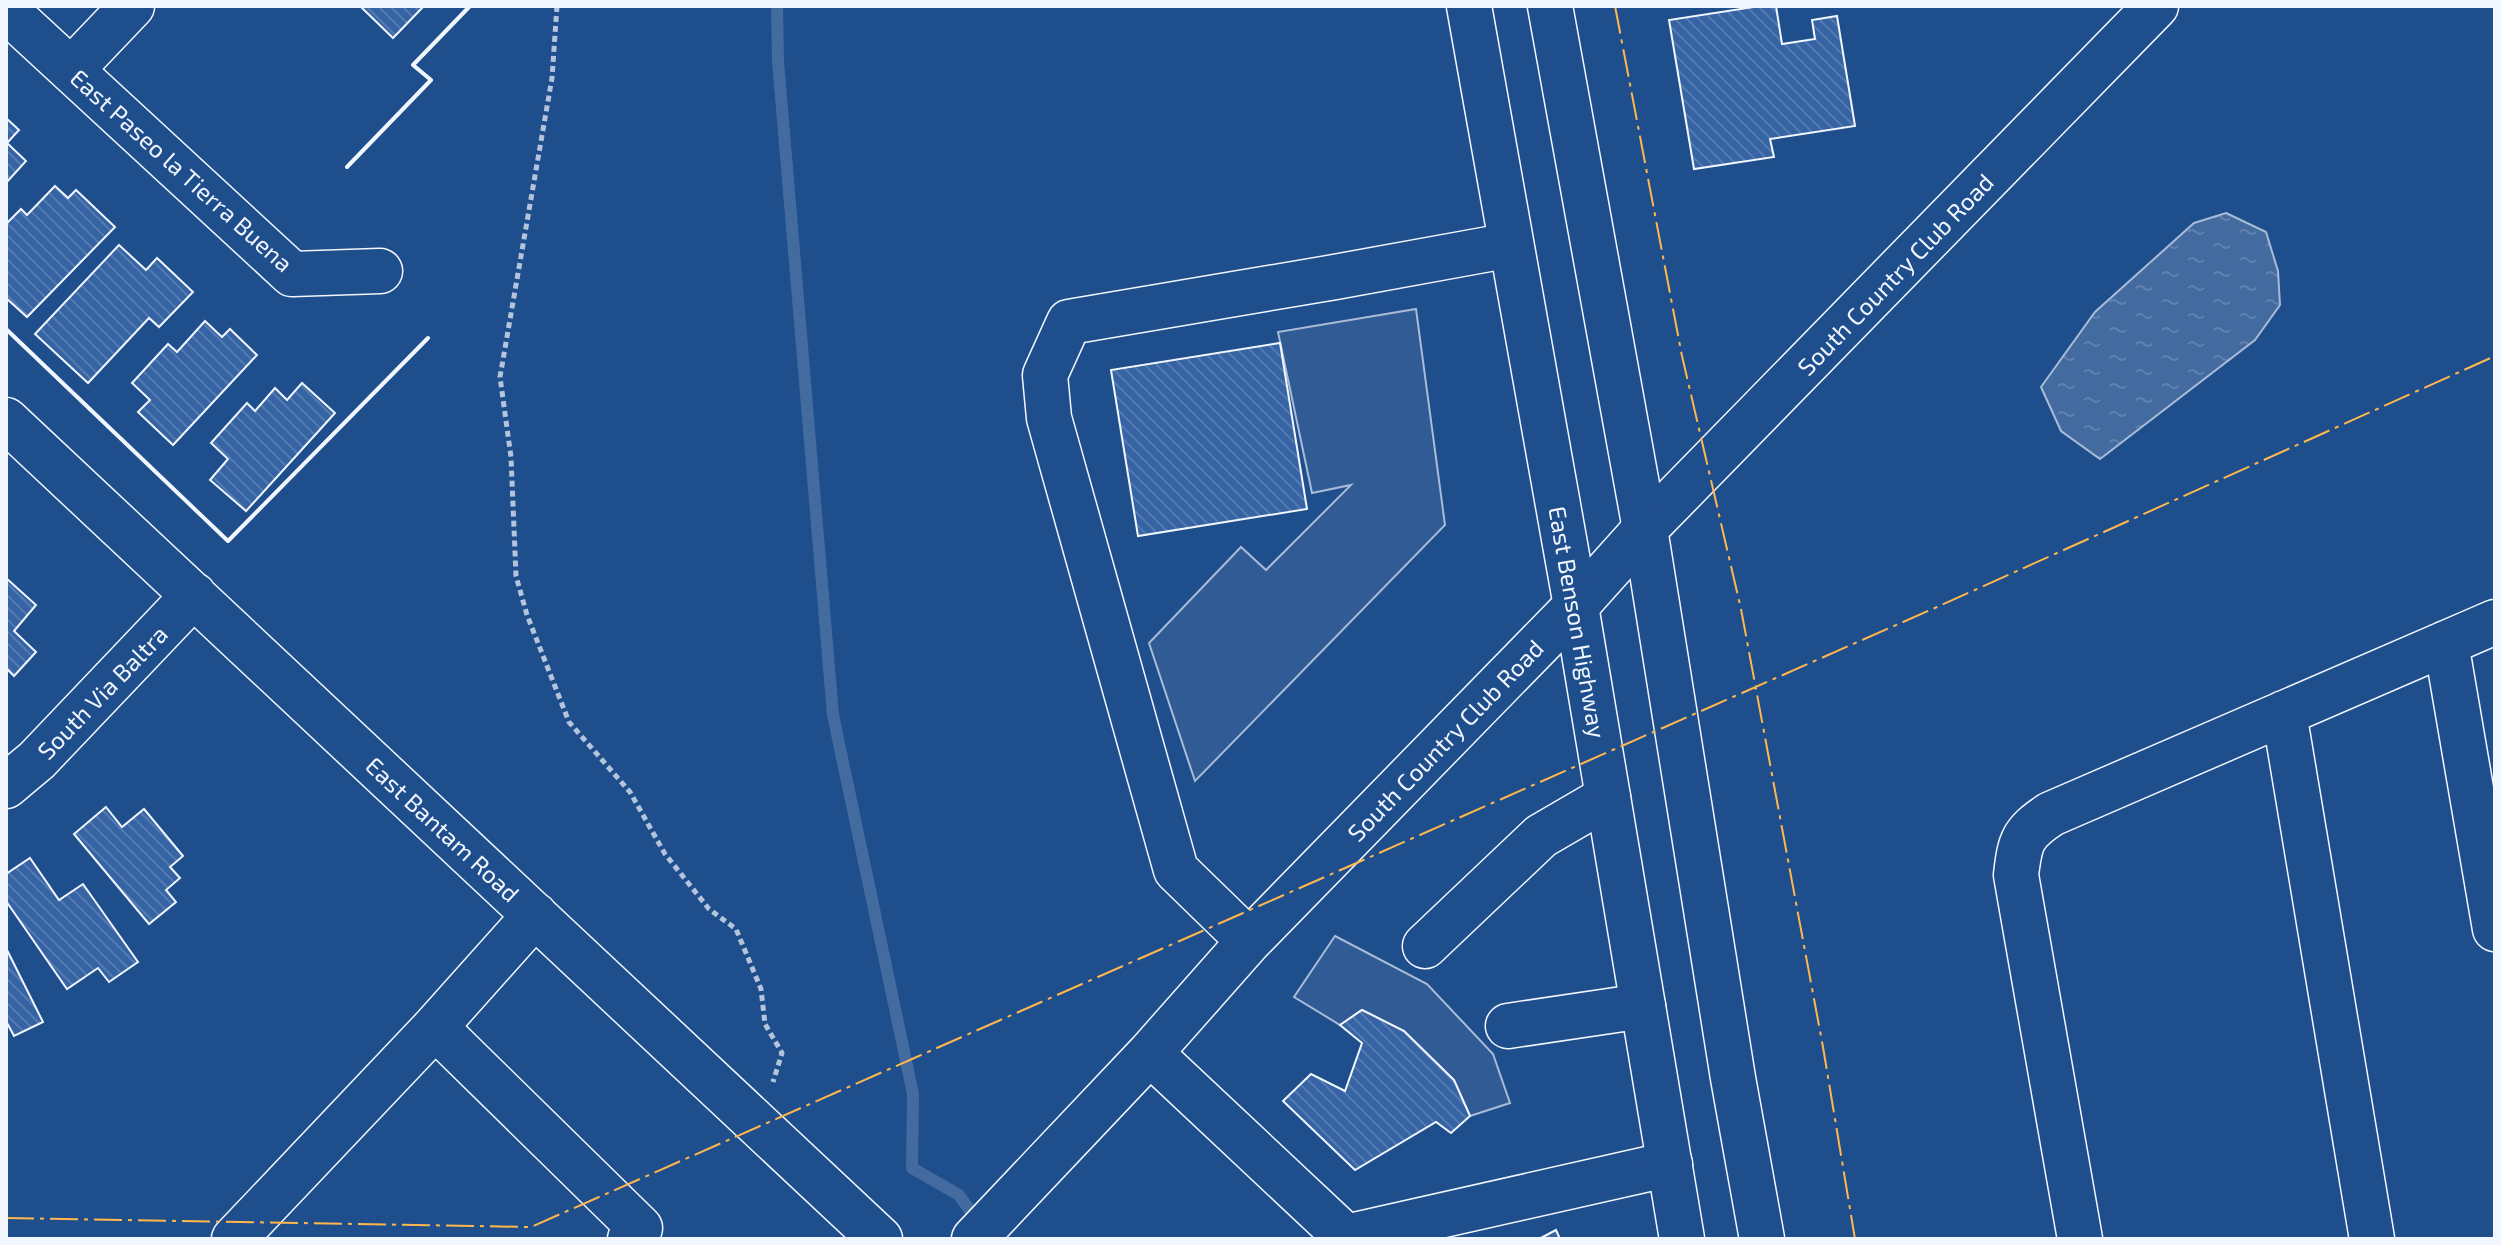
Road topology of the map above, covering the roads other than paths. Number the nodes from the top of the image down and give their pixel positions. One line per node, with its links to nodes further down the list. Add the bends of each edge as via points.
1 (132, 6): 6 (street)
2 (1469, 6): 7 (street, East Benson Highway)
3 (1550, 6): 10 (street)
4 (2150, 8): 10 (street, South Country Club Road)
5 (6, 10): 6 (street, East Paseo la Tierra Buena)
6 (71, 70): 8 (street, East Paseo la Tierra Buena, via 292,274)
7 (1511, 245): 12 (street, East Benson Highway); 20 (street, via 1069,322 1045,375 1049,418 1176,870)
8 (380, 271)
9 (6, 420): 11 (street, East Bantam Road)
10 (1645, 529): 12 (street, South Country Club Road); 32 (street)
11 (194, 595): 16 (street, South Via Baltra); 18 (street, East Bantam Road)
12 (1576, 606): 17 (street, East Benson Highway); 20 (street, South Country Club Road)
13 (2495, 622): 14 (street)
14 (2446, 643): 15 (street); 19 (street)
15 (2284, 713): 33 (street, via 2051,814 2025,835 2016,875); 34 (street)
16 (6, 786)
17 (1608, 797): 21 (street, via 1541,836); 22 (street, East Benson Highway)
18 (535, 915): 24 (street); 29 (street, East Bantam Road)
19 (2495, 929)
20 (1249, 941): 25 (street, South Country Club Road)
21 (1425, 946)
22 (1643, 1006): 23 (street); 26 (street, East Benson Highway)
23 (1508, 1026)
24 (435, 1027): 27 (street); 28 (street, via 640,1228)
25 (1150, 1053): 26 (street, via 1346,1237); 30 (street, South Country Club Road)
26 (1670, 1164): 31 (street, East Benson Highway)
27 (234, 1239)
28 (630, 1239)
29 (880, 1239)
30 (974, 1239)
31 (1682, 1239)
32 (1762, 1239)
33 (2080, 1239)
34 (2372, 1239)

